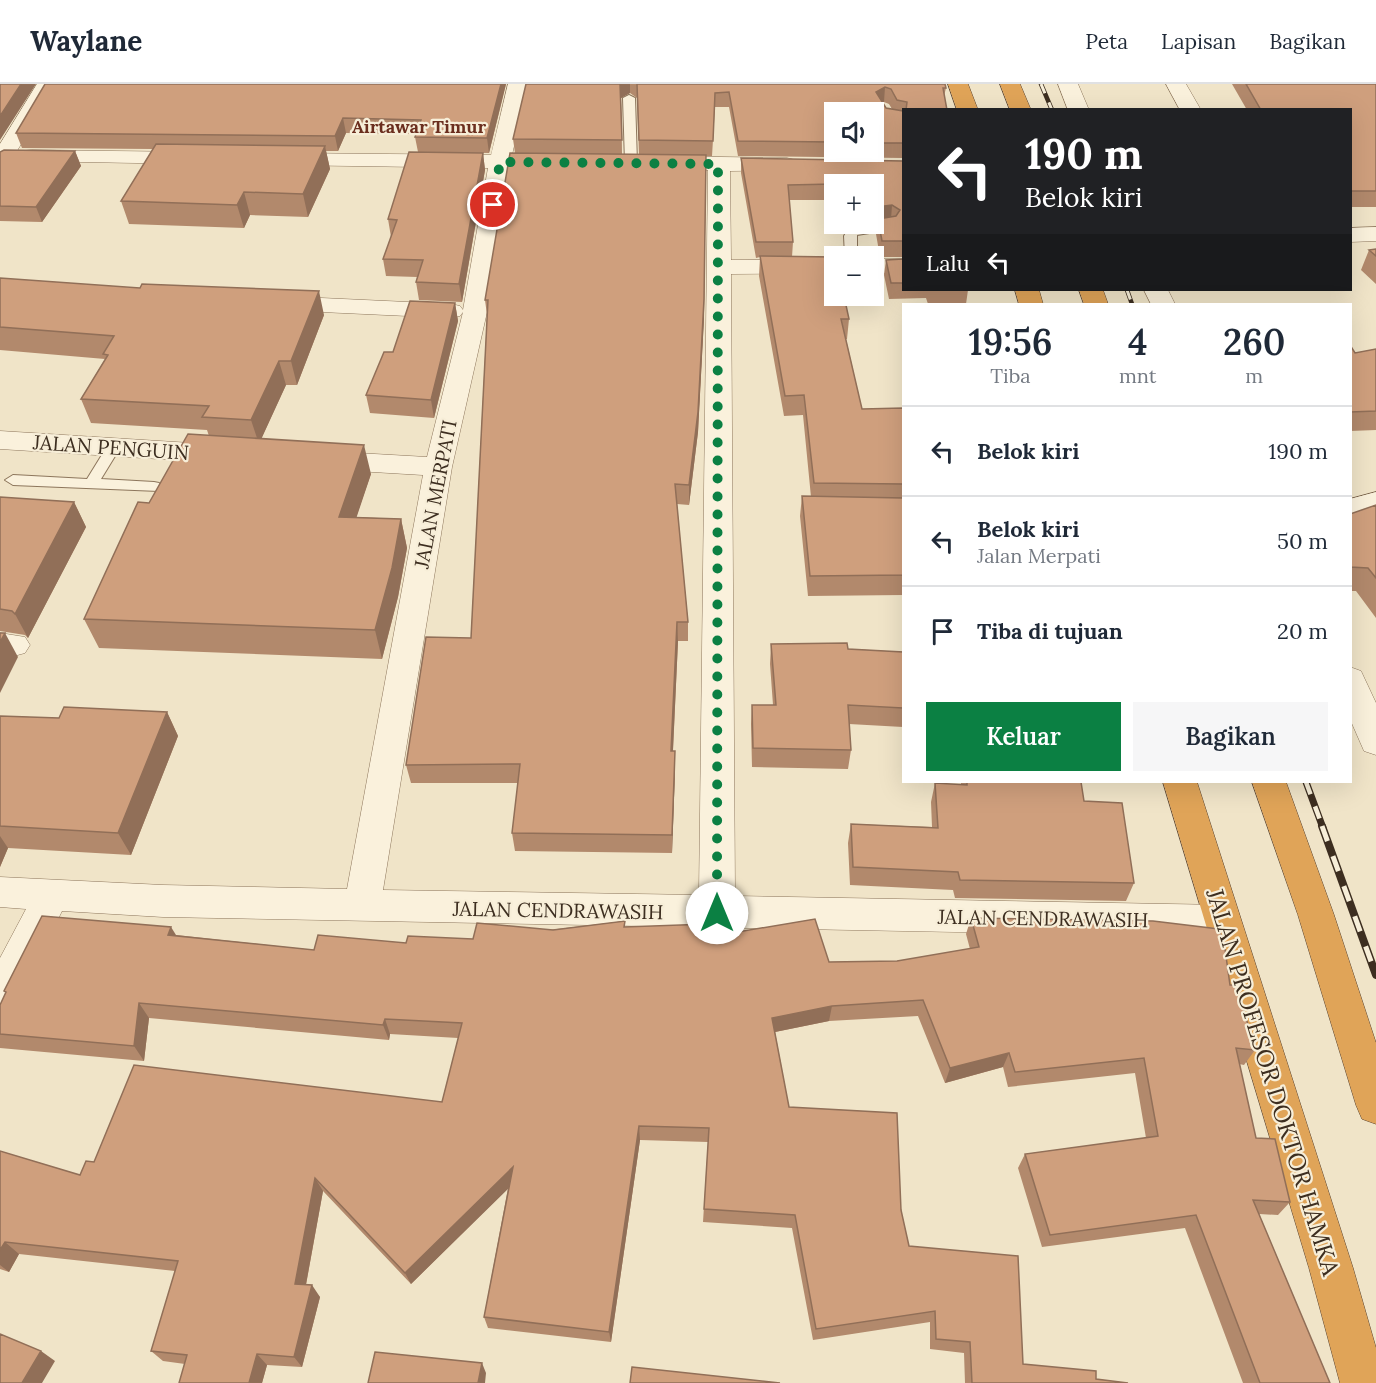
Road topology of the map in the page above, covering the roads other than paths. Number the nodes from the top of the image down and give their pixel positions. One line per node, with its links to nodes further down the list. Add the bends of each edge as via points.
1 (47, 84): 12 (street)
2 (518, 84): 15 (street, JALAN MERPATI)
3 (958, 84): 8 (highway)
4 (1010, 84): 9 (highway)
5 (1068, 84): 10 (street)
6 (1176, 84): 11 (street)
7 (629, 98): 18 (lane)
8 (967, 108)
9 (1020, 108)
10 (1078, 108)
11 (1190, 108)
12 (2, 158): 13 (street)
13 (216, 158)
14 (264, 159): 15 (street)
15 (500, 162): 16 (street); 30 (street, JALAN MERPATI)
16 (572, 162)
17 (607, 163): 18 (street)
18 (631, 163): 19 (street)
19 (718, 164): 20 (street); 28 (street)
20 (811, 166)
21 (890, 226): 24 (lane, via 852,232)
22 (1376, 234): 23 (street)
23 (1352, 235)
24 (850, 246)
25 (824, 266): 28 (street)
26 (884, 266): 27 (street)
27 (902, 266)
28 (719, 267): 48 (street)
29 (257, 302): 30 (street)
30 (475, 312): 35 (street, JALAN MERPATI)
31 (0, 440): 32 (street, JALAN PENGUIN)
32 (112, 448): 33 (street, JALAN PENGUIN); 37 (lane)
33 (252, 456)
34 (298, 459): 35 (street)
35 (438, 467): 47 (street, JALAN MERPATI)
36 (13, 480): 37 (lane)
37 (92, 484): 38 (lane)
38 (154, 487)
39 (1376, 501): 40 (street)
40 (1352, 508)
41 (1352, 684): 42 (street)
42 (1376, 742)
43 (1180, 783): 49 (highway, JALAN PROFESOR DOKTOR HAMKA)
44 (1269, 783): 51 (highway)
45 (0, 892): 46 (street, JALAN CENDRAWASIH)
46 (52, 895): 47 (street, JALAN CENDRAWASIH); 50 (street)
47 (362, 905): 48 (street, JALAN CENDRAWASIH)
48 (717, 913): 49 (street, JALAN CENDRAWASIH)
49 (1223, 921): 52 (highway, JALAN PROFESOR DOKTOR HAMKA)
50 (0, 996)
51 (1376, 1105)
52 (1363, 1383)

